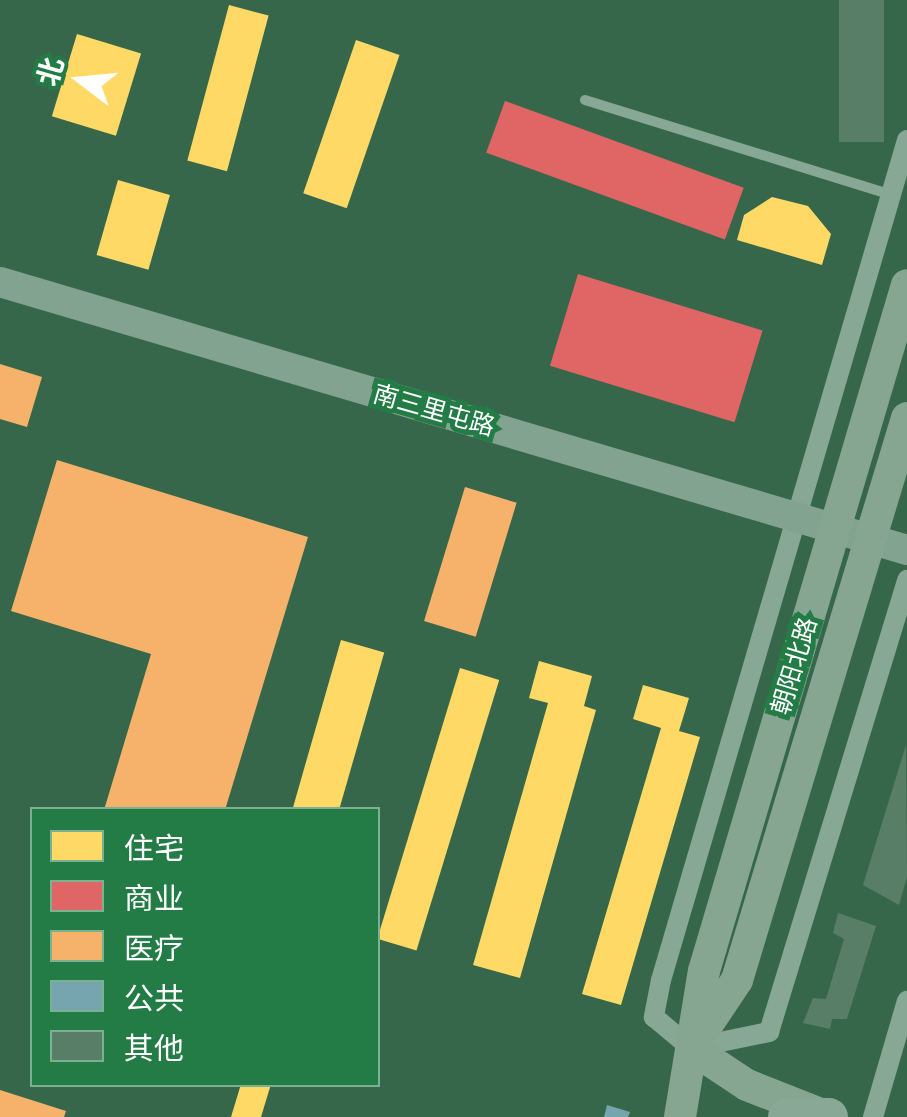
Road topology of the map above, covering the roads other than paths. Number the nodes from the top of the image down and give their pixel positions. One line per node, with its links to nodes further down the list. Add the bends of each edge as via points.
1 (585, 100): 3 (lane)
2 (907, 140): 3 (street)
3 (890, 195): 7 (street)
4 (0, 282): 7 (street, 南三里屯路)
5 (907, 286): 8 (main road, 朝阳北路)
6 (907, 418): 9 (main road, 朝阳北路)
7 (794, 516): 8 (street, 南三里屯路); 13 (street, via 657,999 654,1017)
8 (836, 528): 9 (street, 南三里屯路); 13 (main road, 朝阳北路, via 704,970)
9 (869, 538): 10 (street, 南三里屯路); 13 (main road, 朝阳北路, via 737,980)
10 (907, 550)
11 (907, 580): 13 (street, via 769,1032)
12 (907, 1001): 16 (street)
13 (692, 1048): 14 (main road); 15 (main road, 朝阳北路)
14 (811, 1116)
15 (680, 1117)
16 (873, 1117)

